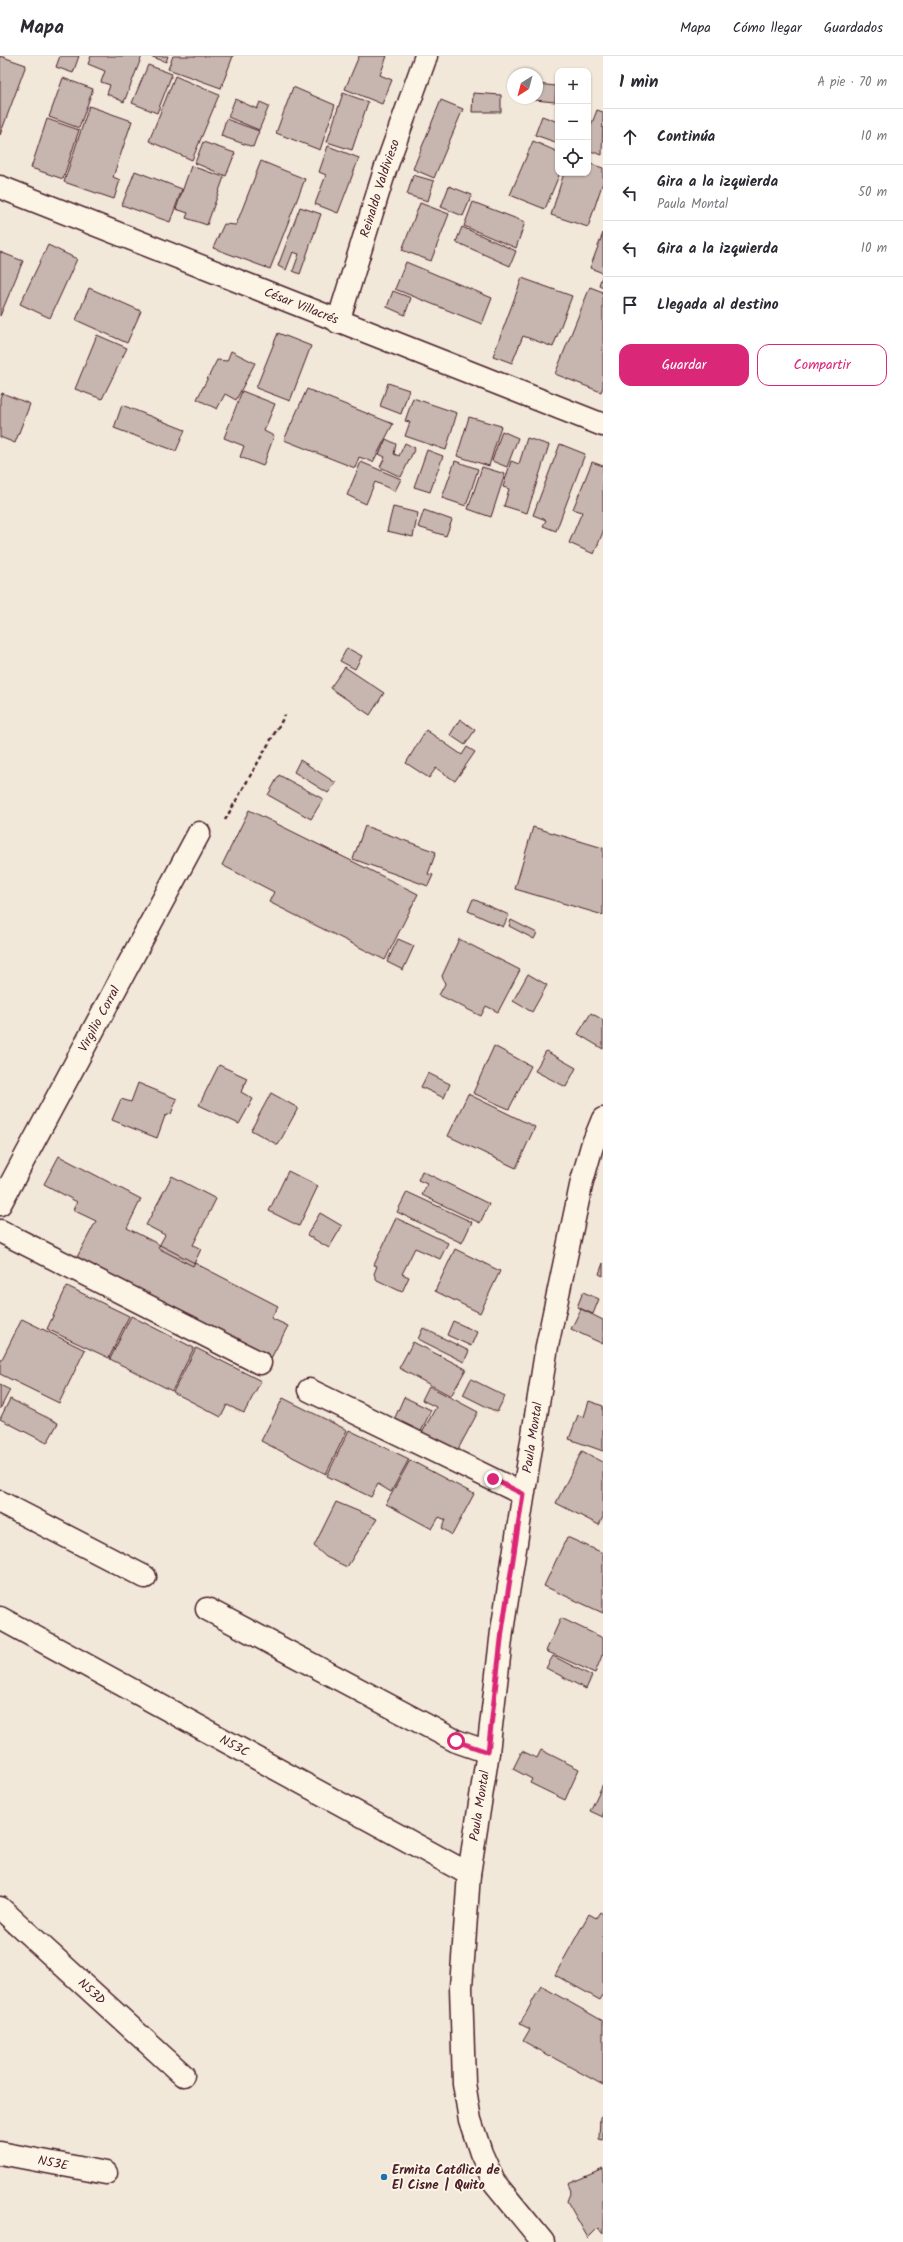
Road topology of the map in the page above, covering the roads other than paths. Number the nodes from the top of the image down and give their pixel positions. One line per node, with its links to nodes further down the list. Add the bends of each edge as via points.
1 (426, 56): 3 (street, Reinaldo Valdivieso, via 385,170)
2 (0, 187): 3 (street, César Villacrés)
3 (338, 322): 4 (street, César Villacrés)
4 (603, 425)
5 (199, 833): 7 (street, Virgilio Corral)
6 (603, 1119): 11 (street, Paula Montal, via 592,1146 575,1210 547,1346)
7 (0, 1204)
8 (0, 1230): 9 (street)
9 (260, 1363)
10 (309, 1390): 11 (street)
11 (523, 1494): 16 (street, Paula Montal, via 502,1631)
12 (0, 1502): 13 (street)
13 (145, 1577)
14 (207, 1609): 16 (street, via 456,1741)
15 (0, 1618): 17 (street, N53C)
16 (488, 1752): 17 (street, Paula Montal)
17 (469, 1874): 22 (street, Paula Montal, via 460,1987 464,2083 470,2120 494,2182)
18 (0, 1908): 19 (street, N53D)
19 (183, 2075)
20 (0, 2153): 21 (street, N53E)
21 (106, 2173)
22 (542, 2242)

